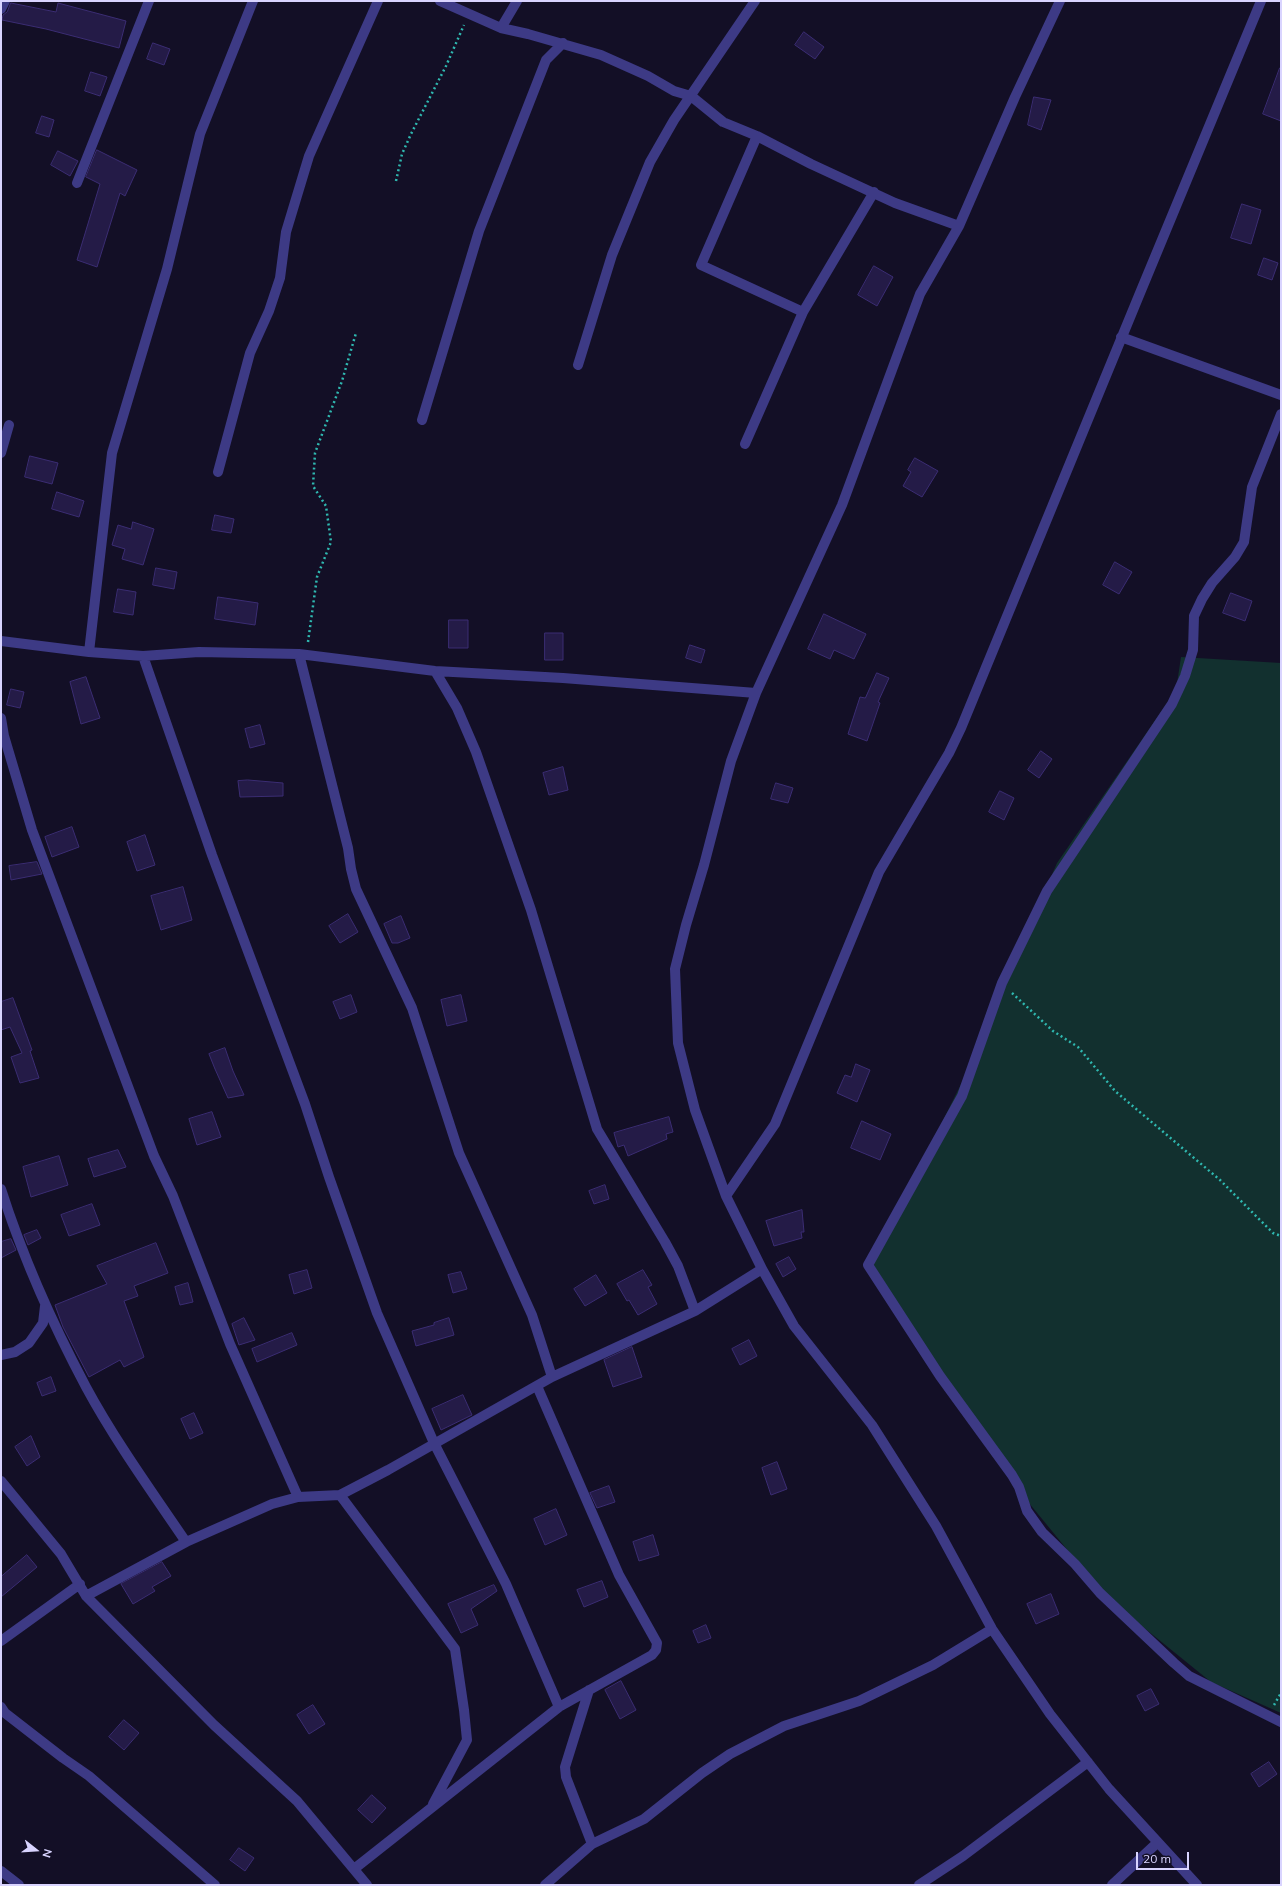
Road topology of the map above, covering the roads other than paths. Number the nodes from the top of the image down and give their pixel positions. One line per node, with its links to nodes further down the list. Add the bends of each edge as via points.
1 (5, 1): 10 (street)
2 (149, 1): 15 (street)
3 (253, 1): 29 (street, via 200,134 167,270 112,453)
4 (378, 1): 27 (street, via 309,156 286,232 280,278 269,312 250,353)
5 (440, 1): 11 (street)
6 (517, 1): 11 (street)
7 (755, 1): 13 (street)
8 (1060, 1): 17 (street)
9 (1261, 1): 19 (street)
10 (1, 9)
11 (501, 28): 12 (street)
12 (563, 44): 13 (street, via 601,55 674,91); 23 (street, via 546,60 478,231)
13 (691, 96): 14 (street, via 723,122); 20 (street, via 650,162 612,255)
14 (757, 136): 16 (street); 18 (street, via 701,266)
15 (77, 183)
16 (874, 192): 17 (street, via 895,204); 18 (street)
17 (959, 226): 33 (street, via 920,294 842,506)
18 (803, 312): 25 (street)
19 (1121, 337): 21 (street); 36 (street, via 961,728 879,872 775,1124)
20 (578, 365)
21 (1281, 395)
22 (1281, 414): 55 (street, via 1252,487 1244,542 1235,557 1212,583 1194,616 1193,650 1172,704 1047,891 1002,983 962,1096 869,1266 940,1376 1012,1475 1027,1511 1042,1532 1100,1593 1189,1676)
23 (422, 420)
24 (9, 425): 26 (street)
25 (745, 444)
26 (1, 453)
27 (218, 472)
28 (1, 642): 29 (street)
29 (88, 652): 31 (street)
30 (301, 654): 31 (street, via 200,652); 32 (street); 41 (street, via 356,889 412,1008 459,1152 532,1315)
31 (143, 656): 43 (street, via 212,855 305,1104 377,1313)
32 (435, 671): 33 (street); 39 (street, via 457,708 476,752 530,910 597,1129 678,1266)
33 (756, 693): 36 (street, via 731,761 674,969 678,1043 695,1110)
34 (1, 718): 46 (street, via 32,830 154,1156 230,1344)
35 (1, 1189): 38 (street)
36 (726, 1196): 37 (street)
37 (762, 1269): 39 (street); 50 (street, via 794,1326 872,1425 936,1526)
38 (45, 1306): 40 (street, via 43,1323 29,1343 15,1352); 47 (street, via 86,1388)
39 (695, 1311): 41 (street)
40 (1, 1355)
41 (552, 1377): 42 (street)
42 (536, 1386): 43 (street); 52 (street, via 619,1575 657,1643 652,1655)
43 (434, 1443): 45 (street); 54 (street, via 506,1584)
44 (2, 1484): 48 (street, via 61,1554)
45 (340, 1495): 46 (street); 57 (street, via 455,1649 467,1740)
46 (298, 1497): 47 (street, via 272,1504)
47 (186, 1542): 49 (street)
48 (80, 1584): 49 (street); 51 (street)
49 (86, 1596): 60 (street, via 214,1725 297,1801)
50 (992, 1629): 56 (street, via 1050,1714); 59 (street, via 933,1665 879,1691 853,1703 784,1726 730,1754 644,1819)
51 (1, 1640)
52 (589, 1690): 54 (street); 59 (street, via 565,1767 566,1776)
53 (1, 1707): 63 (street, via 4,1713 115,1797)
54 (559, 1708): 57 (street)
55 (1281, 1722)
56 (1088, 1762): 58 (street); 66 (street, via 963,1856)
57 (431, 1808): 60 (street)
58 (1157, 1843): 67 (street); 68 (street)
59 (592, 1844): 65 (street)
60 (354, 1869): 64 (street)
61 (1, 1871): 62 (street)
62 (19, 1885)
63 (215, 1885)
64 (367, 1885)
65 (545, 1885)
66 (919, 1885)
67 (1112, 1885)
68 (1197, 1885)

